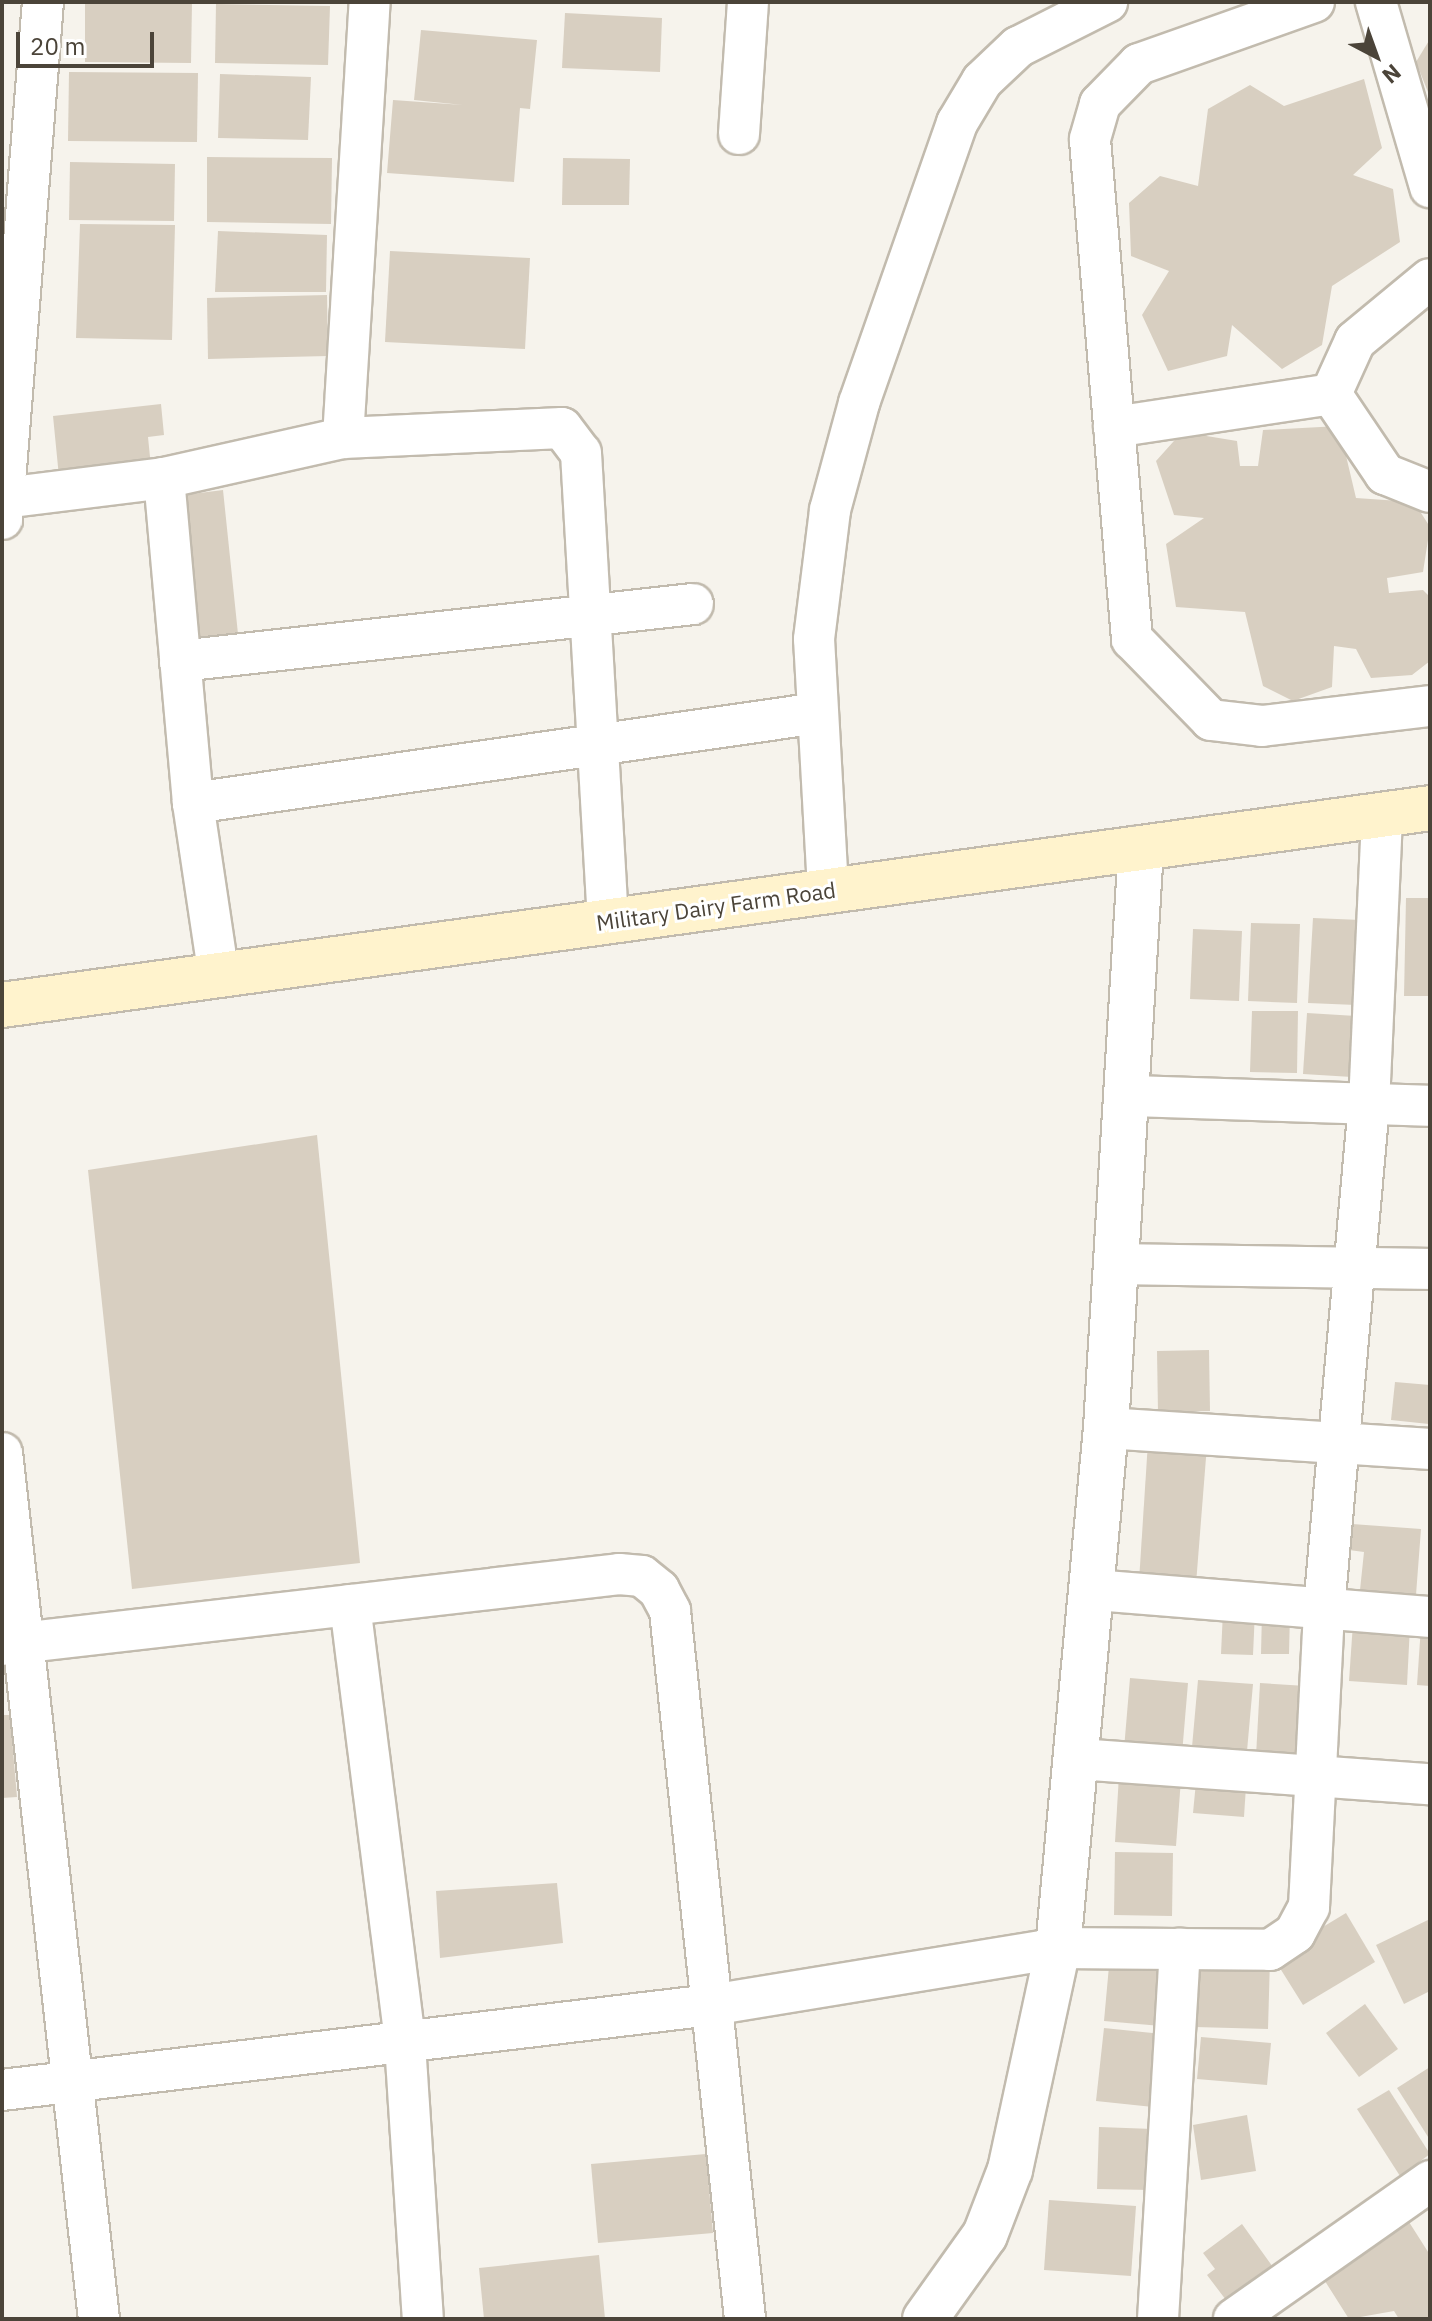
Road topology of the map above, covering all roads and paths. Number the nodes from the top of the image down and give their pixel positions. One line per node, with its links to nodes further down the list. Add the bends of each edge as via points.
1 (43, 2): 15 (street)
2 (370, 2): 12 (street)
3 (748, 2): 7 (street)
4 (1107, 2): 20 (street, via 1018,47 982,81 957,123 859,403 830,510 814,639)
5 (1314, 2): 11 (street, via 1139,64 1100,104 1090,140)
6 (1376, 2): 8 (street)
7 (739, 134)
8 (1430, 187)
9 (1430, 279): 10 (street, via 1355,341)
10 (1331, 394): 11 (street); 14 (street, via 1385,474)
11 (1114, 427): 19 (street, via 1132,639 1176,691 1211,720 1262,726)
12 (343, 438): 13 (street); 17 (street, via 562,428 581,453)
13 (164, 478): 15 (street); 18 (street)
14 (1430, 490)
15 (3, 508)
16 (693, 604): 17 (street)
17 (586, 613): 18 (street); 21 (street)
18 (180, 661): 22 (street)
19 (1430, 706)
20 (818, 713): 21 (street); 26 (street)
21 (595, 743): 22 (street); 27 (street)
22 (193, 803): 28 (street)
23 (1430, 808): 24 (main road, Military Dairy Farm Road)
24 (1382, 815): 25 (main road, Military Dairy Farm Road); 31 (street)
25 (1141, 848): 26 (main road, Military Dairy Farm Road); 30 (street)
26 (828, 889): 27 (main road, Military Dairy Farm Road)
27 (608, 922): 28 (main road, Military Dairy Farm Road)
28 (219, 976): 29 (main road, Military Dairy Farm Road)
29 (2, 1005)
30 (1130, 1096): 31 (street); 33 (street)
31 (1369, 1104): 32 (street); 34 (street)
32 (1430, 1106)
33 (1118, 1264): 34 (street); 36 (street)
34 (1358, 1268): 35 (street); 37 (street)
35 (1430, 1269)
36 (1106, 1428): 37 (street); 40 (street)
37 (1342, 1447): 38 (street); 42 (street)
38 (1430, 1449)
39 (2, 1453): 44 (street)
40 (1094, 1590): 42 (street); 45 (street)
41 (350, 1605): 44 (street); 50 (street, via 619,1574 642,1576 659,1590 670,1611); 51 (street)
42 (1324, 1608): 43 (street); 46 (street)
43 (1430, 1617)
44 (12, 1644): 52 (street)
45 (1077, 1759): 46 (street); 48 (street)
46 (1315, 1777): 47 (street); 49 (street, via 1309,1907 1295,1933 1270,1950)
47 (1430, 1784)
48 (1058, 1948): 49 (street); 50 (street); 58 (street, via 1010,2170 985,2235)
49 (1180, 1949): 59 (street)
50 (711, 2005): 51 (street); 57 (street)
51 (405, 2043): 52 (street); 56 (street)
52 (72, 2081): 53 (street); 55 (street)
53 (2, 2090)
54 (1430, 2181): 60 (street)
55 (99, 2319)
56 (423, 2319)
57 (745, 2319)
58 (925, 2319)
59 (1158, 2319)
60 (1234, 2319)

